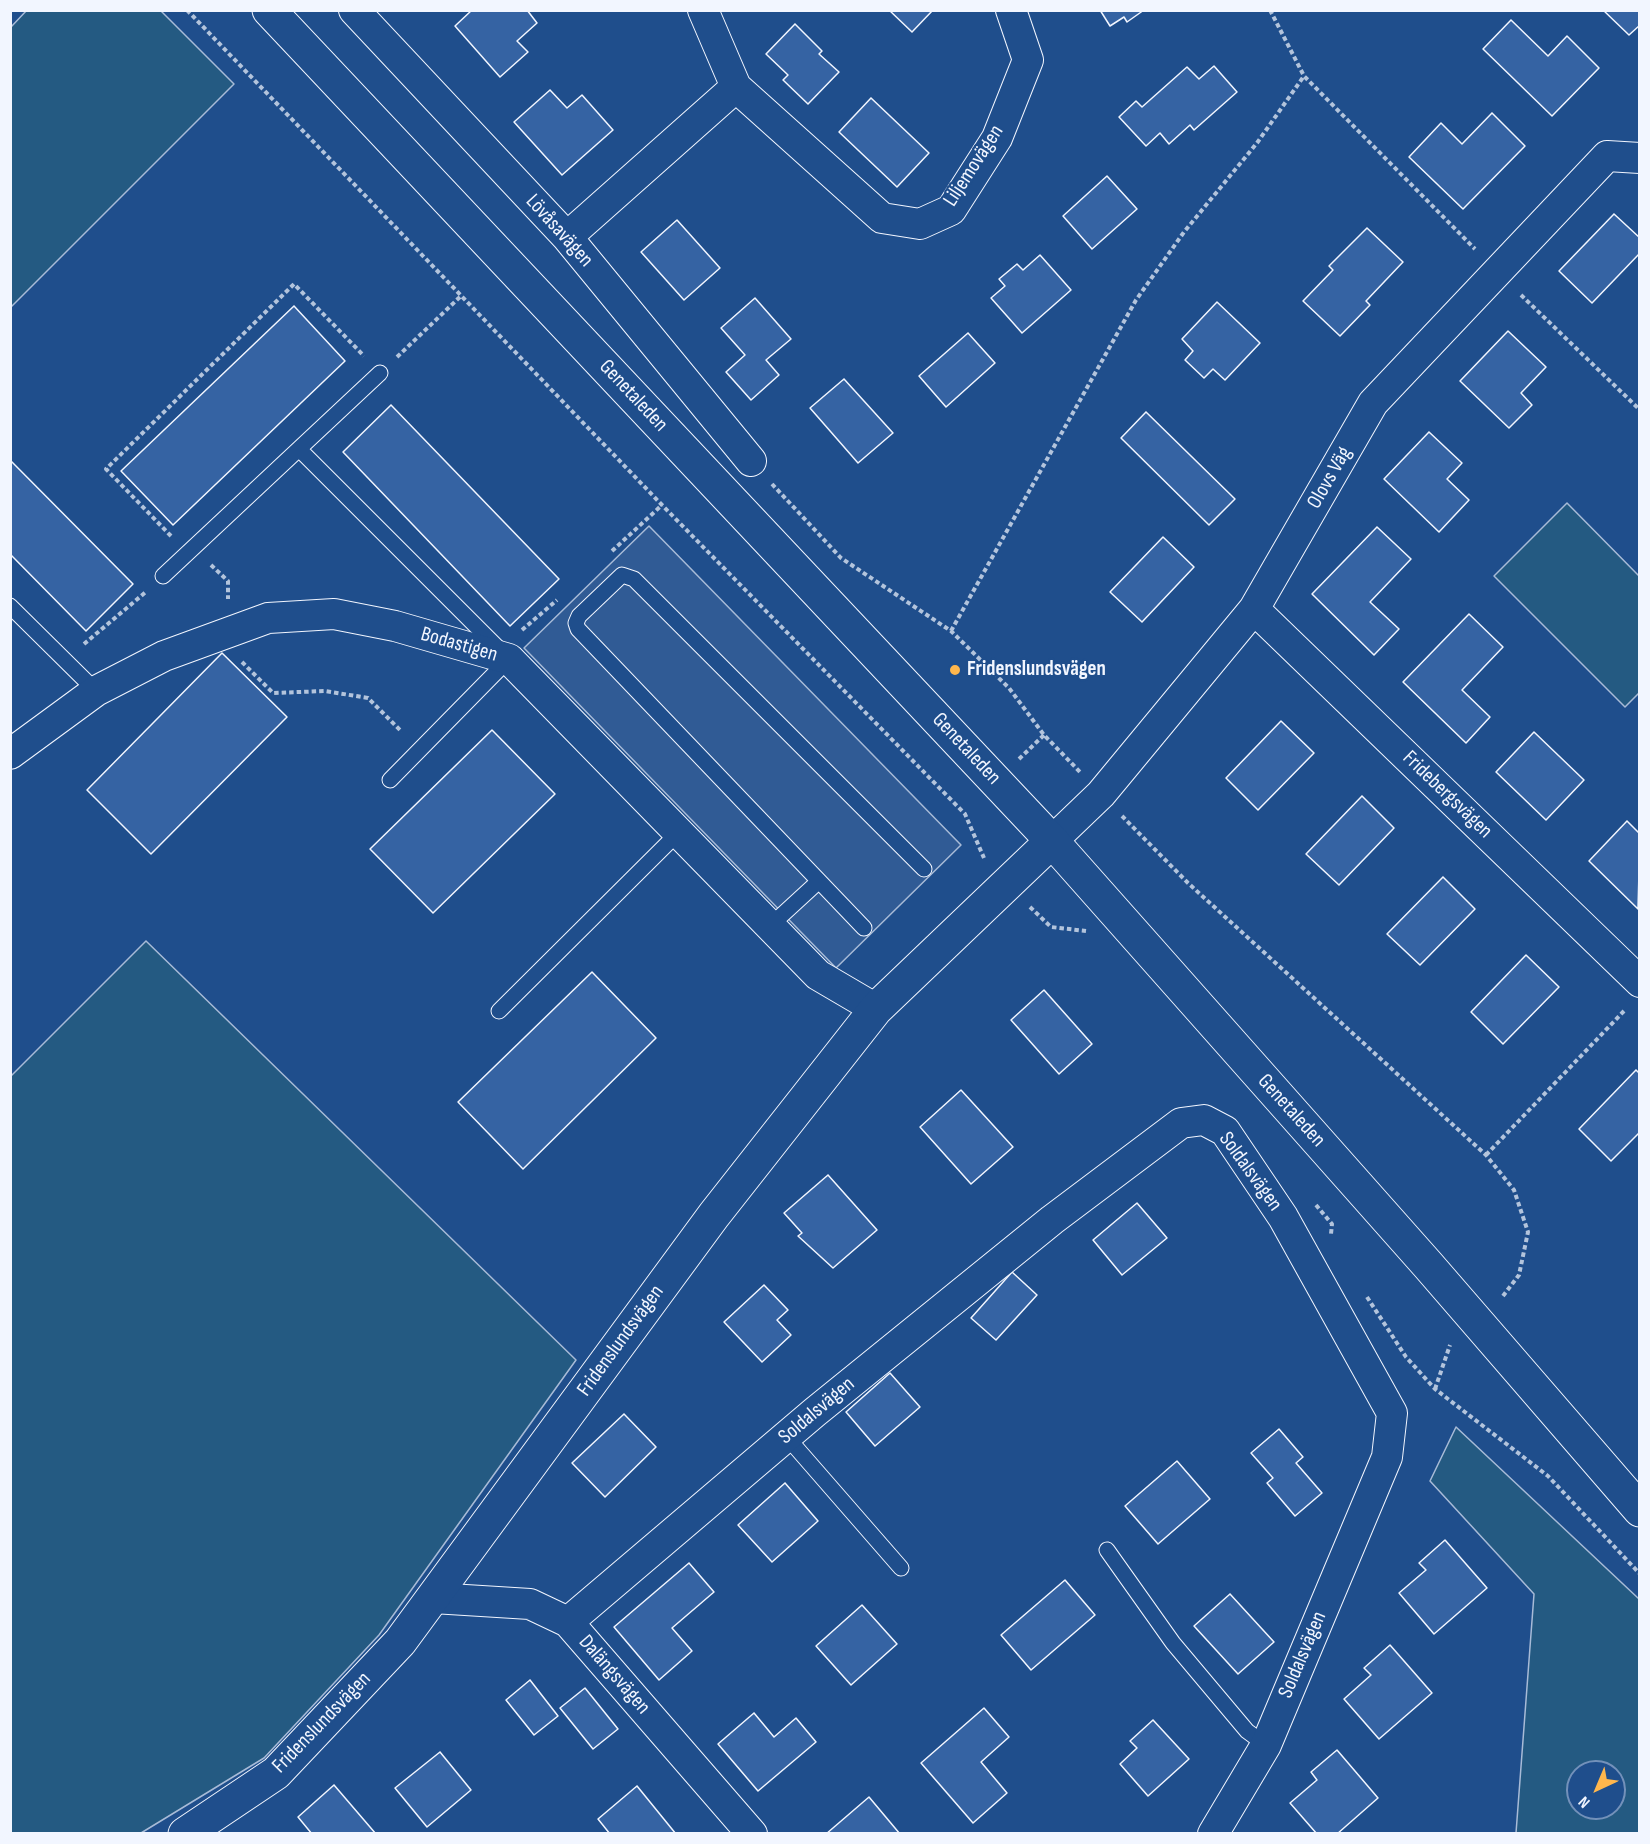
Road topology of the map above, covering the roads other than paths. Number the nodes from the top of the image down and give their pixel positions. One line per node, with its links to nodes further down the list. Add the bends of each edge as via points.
1 (269, 10): 19 (main road, Genetaleden)
2 (354, 10): 7 (street, Lövåsavägen)
3 (702, 10): 5 (street, Liljemovägen)
4 (1011, 10): 5 (street, Liljemovägen, via 1028,60 997,138 951,210 920,224 882,218)
5 (736, 87): 7 (street)
6 (1640, 158): 13 (street, Olovs Väg, via 1607,156 1373,404)
7 (567, 237): 10 (street, Lövåsavägen)
8 (380, 373): 9 (lane)
9 (300, 450): 11 (lane); 14 (lane)
10 (751, 462)
11 (164, 576)
12 (10, 606): 15 (lane)
13 (1254, 609): 19 (street, Olovs Väg, via 1101,794); 24 (street, Fridebergsvägen)
14 (509, 659): 15 (street, Bodastigen, via 395,626 334,614 268,618 164,656); 17 (lane); 18 (street, Bodastigen)
15 (96, 691): 16 (street, Bodastigen)
16 (10, 754)
17 (390, 780)
18 (679, 832): 22 (street, Bodastigen); 26 (lane)
19 (1052, 841): 25 (main road, Fridenslundsvägen); 28 (main road, Genetaleden)
20 (924, 869): 21 (lane, via 634,579 622,575 579,616 578,629)
21 (819, 881): 22 (lane); 23 (lane)
22 (770, 926): 25 (street, Bodastigen, via 818,975)
23 (864, 928)
24 (1635, 992)
25 (876, 1009): 31 (main road, Fridenslundsvägen, via 714,1215)
26 (499, 1011)
27 (786, 1436): 30 (lane); 32 (street, Soldalsvägen); 33 (street, Soldalsvägen, via 1052,1220 1181,1123 1204,1120 1225,1131 1283,1217 1392,1413 1387,1457)
28 (1640, 1510)
29 (1107, 1550): 33 (lane, via 1173,1643 1247,1731)
30 (901, 1569)
31 (433, 1599): 32 (street, Dalängsvägen, via 530,1604); 34 (main road, Fridenslundsvägen, via 400,1642 276,1773)
32 (568, 1622): 35 (street, Dalängsvägen)
33 (1266, 1745): 36 (street, Soldalsvägen)
34 (185, 1833)
35 (752, 1833)
36 (1213, 1833)

